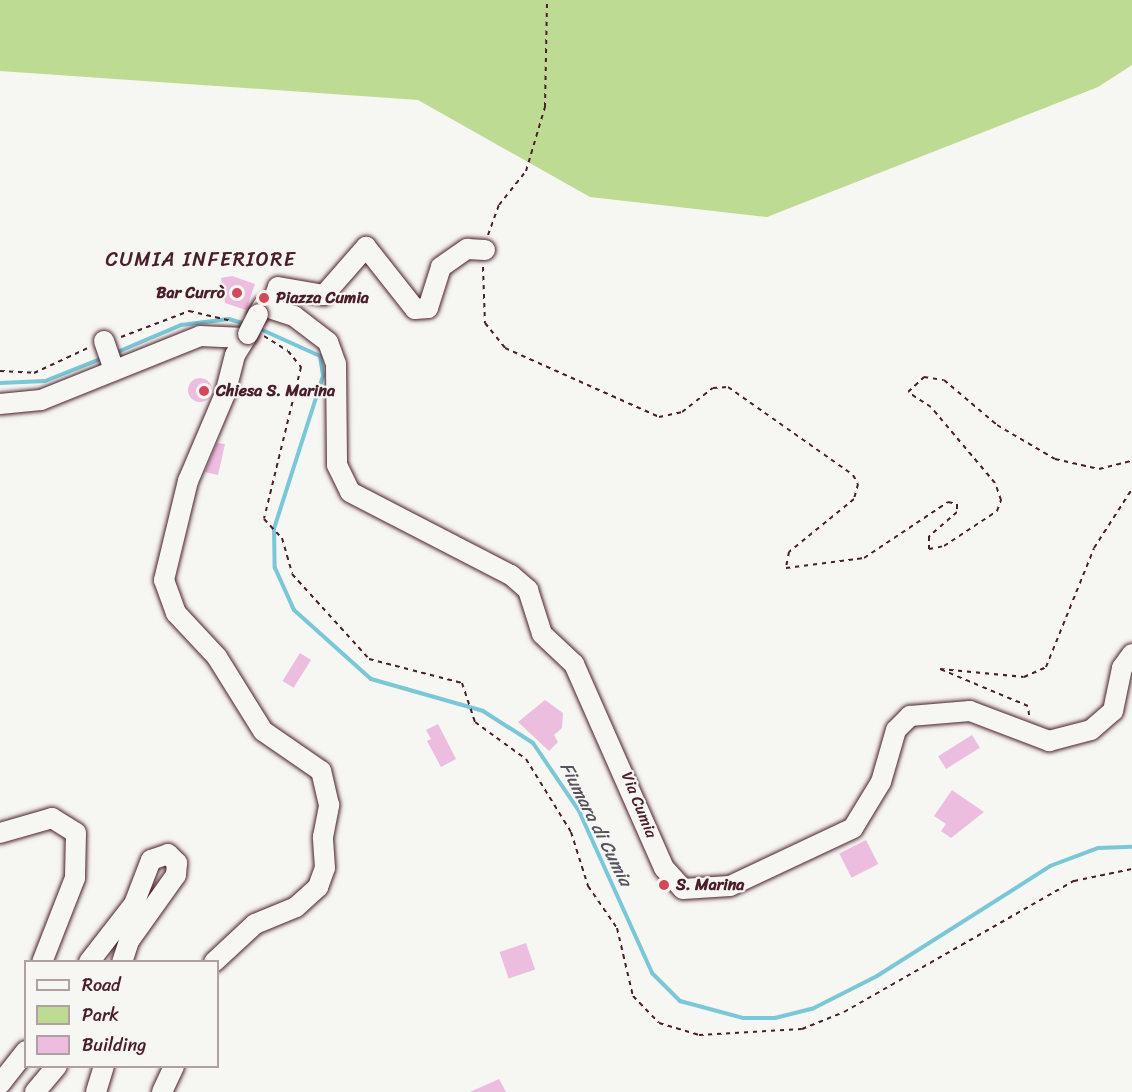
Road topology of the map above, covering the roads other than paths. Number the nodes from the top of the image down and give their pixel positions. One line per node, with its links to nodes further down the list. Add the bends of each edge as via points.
1 (485, 250): 2 (street, via 467,249 441,267 428,308 415,309 366,248 324,296 278,287)
2 (252, 325): 4 (street, via 200,336); 6 (street, Via Cumia, via 311,324 332,349 337,465 350,492 511,575 528,590 542,634 574,664 664,868 683,889 730,886 853,828 881,782 897,730 917,714 980,713 1050,741 1091,730 1113,711 1122,668); 11 (street, via 188,481 164,580 176,613 217,657 263,732 321,771 329,806 323,837 326,868 318,887 296,907 255,924)
3 (104, 343): 4 (street)
4 (113, 368): 5 (street, via 41,400)
5 (0, 404)
6 (1132, 654)
7 (0, 833): 8 (street, via 52,818 69,823 78,838 75,878)
8 (43, 960)
9 (91, 960): 10 (street, via 129,912 151,860 161,854 173,857 176,874 129,941)
10 (123, 960)
11 (216, 960)
12 (24, 1054): 16 (street)
13 (55, 1068): 17 (street)
14 (103, 1068): 18 (street)
15 (173, 1068): 19 (street)
16 (0, 1084)
17 (35, 1092)
18 (96, 1092)
19 (162, 1092)

